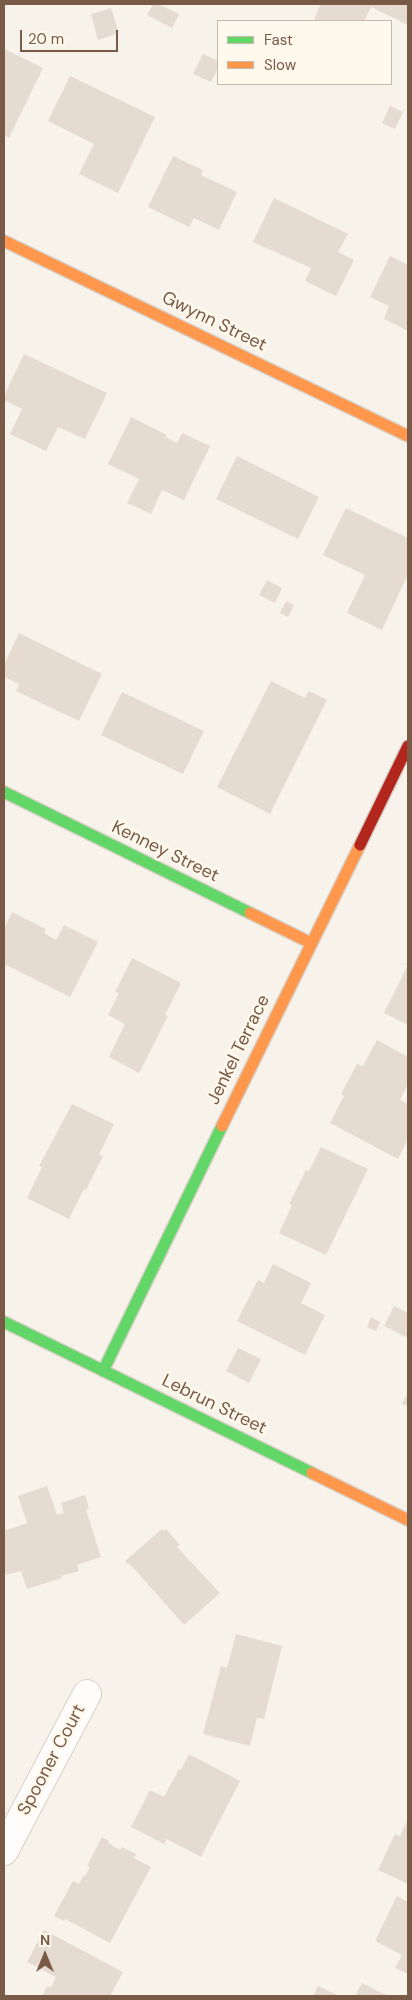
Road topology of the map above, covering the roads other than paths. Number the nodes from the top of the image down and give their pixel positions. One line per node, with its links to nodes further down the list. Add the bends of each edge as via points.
1 (4, 241): 2 (street, Gwynn Street)
2 (408, 436)
3 (408, 746): 5 (street, Jenkel Terrace)
4 (4, 792): 5 (street, Kenney Street)
5 (311, 943): 7 (street, Jenkel Terrace)
6 (4, 1322): 7 (street, Lebrun Street)
7 (103, 1371): 8 (street, Lebrun Street)
8 (408, 1520)
9 (87, 1694): 10 (street, Spooner Court)
10 (4, 1852)

